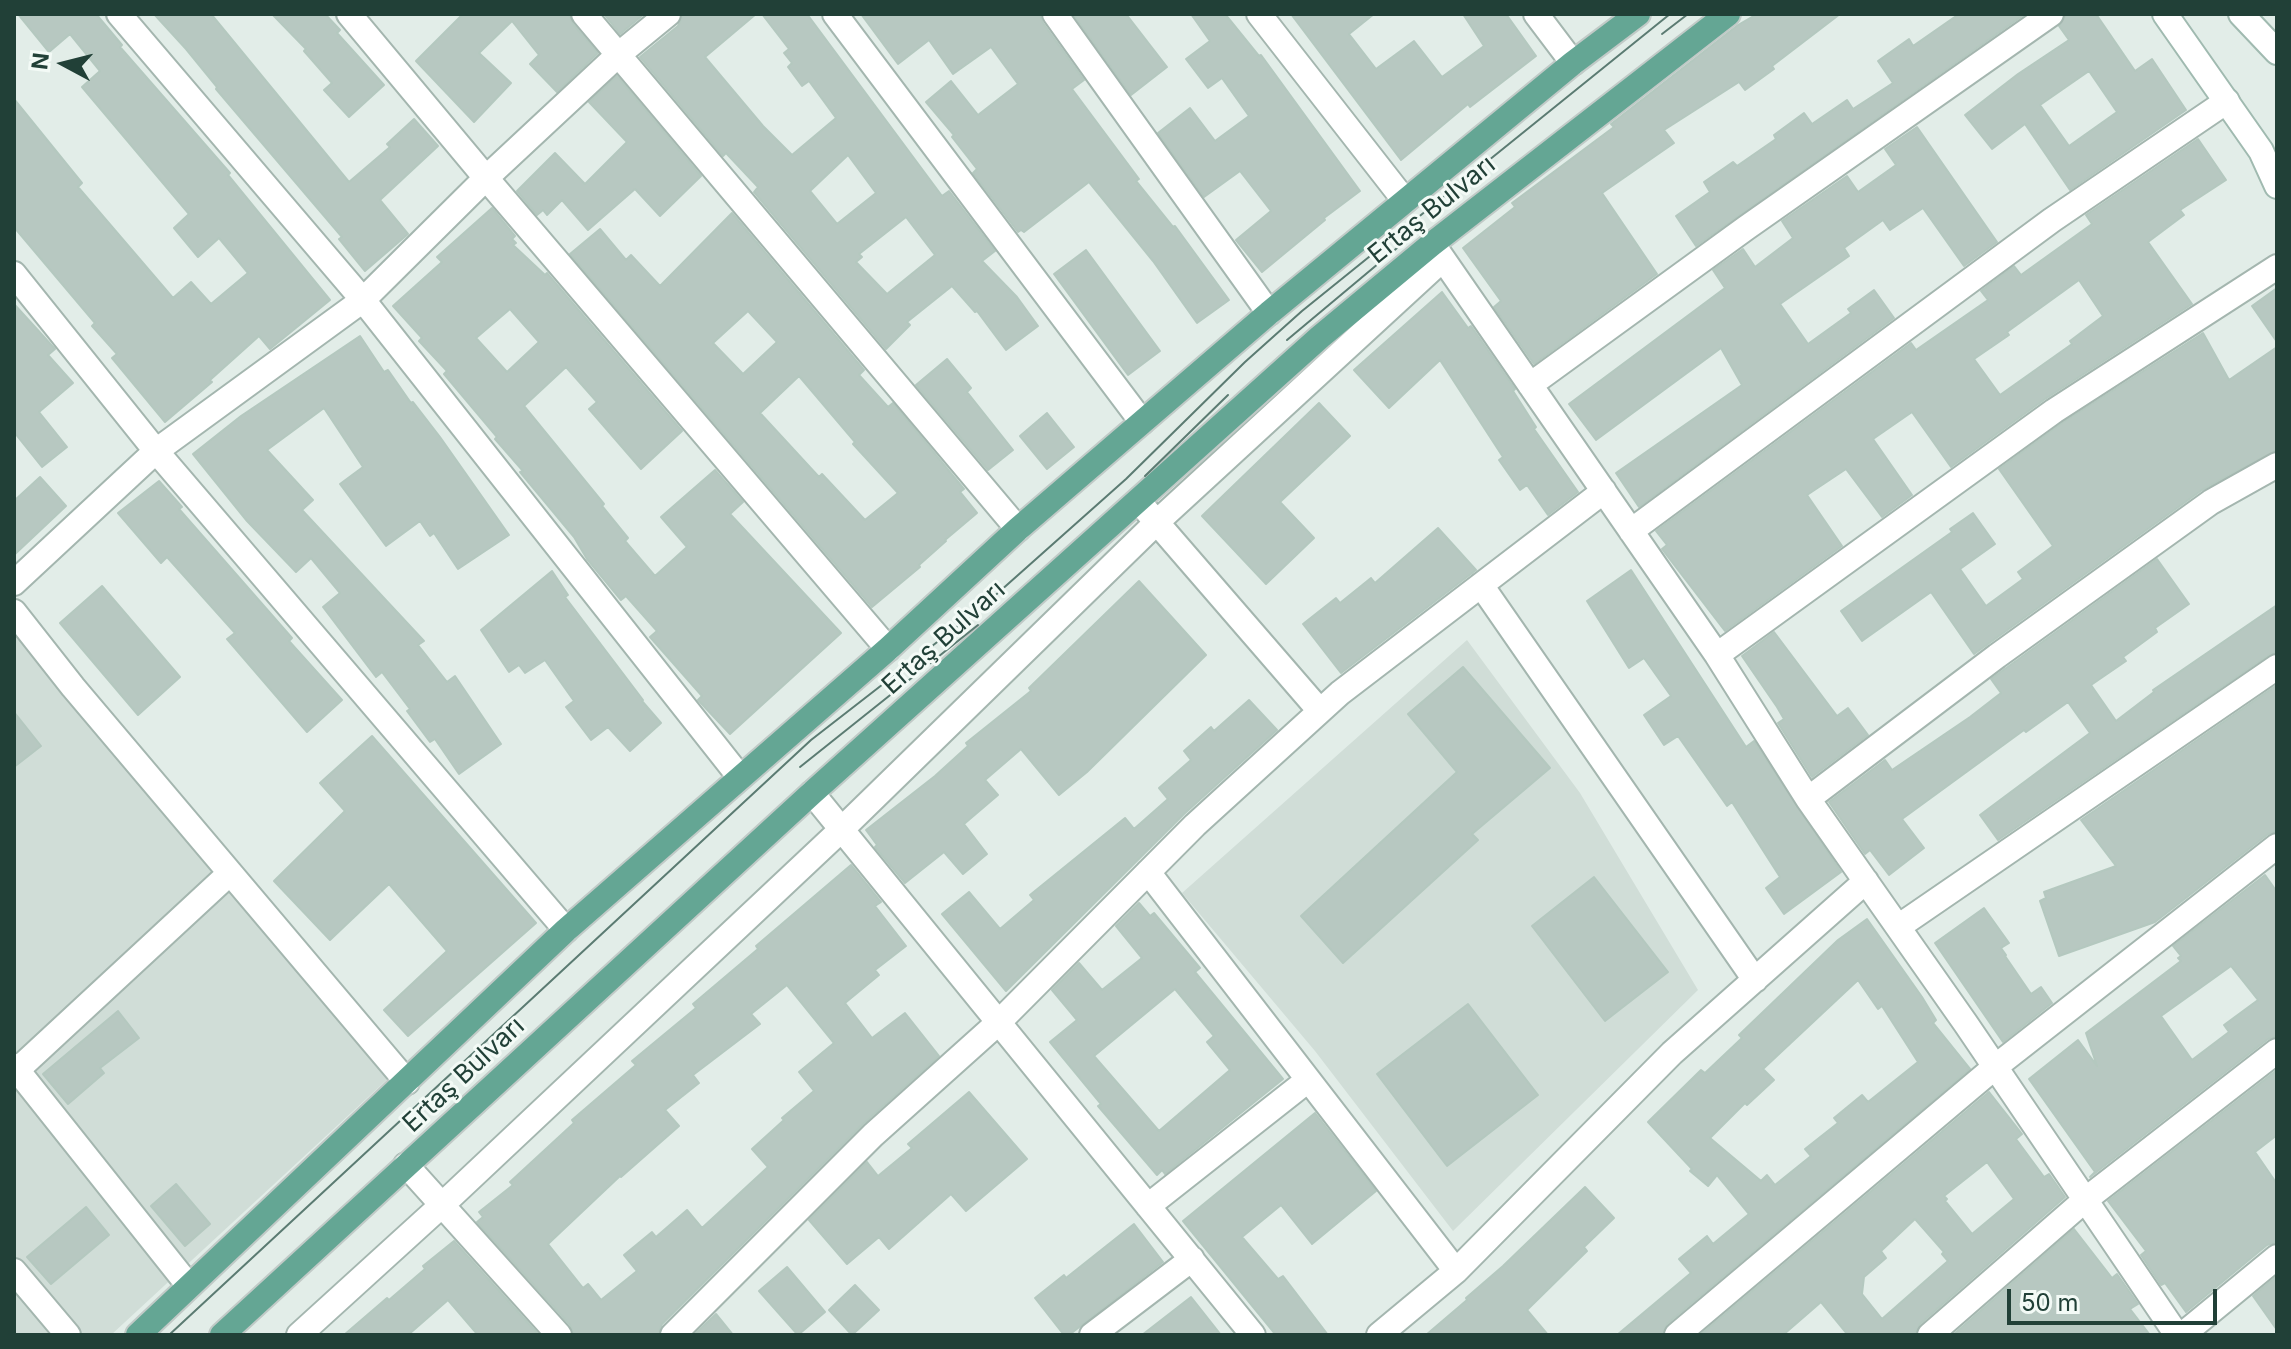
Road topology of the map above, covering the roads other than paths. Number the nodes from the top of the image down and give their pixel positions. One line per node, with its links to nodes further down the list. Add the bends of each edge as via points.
1 (119, 14): 24 (street)
2 (349, 14): 18 (street)
3 (584, 14): 15 (street)
4 (668, 14): 15 (street)
5 (835, 14): 27 (street)
6 (1055, 14): 25 (street)
7 (1259, 14): 20 (street)
8 (1536, 14): 16 (street)
9 (1638, 14): 16 (main road, Ertaş Bulvarı)
10 (1728, 14): 21 (main road, Ertaş Bulvarı)
11 (2051, 14): 26 (street)
12 (2165, 14): 17 (street)
13 (2241, 14): 14 (street)
14 (2276, 49)
15 (618, 55): 18 (street); 33 (street)
16 (1573, 63): 20 (main road, Ertaş Bulvarı)
17 (2227, 101): 19 (street); 34 (street, via 2052,220)
18 (486, 178): 24 (street); 38 (street)
19 (2277, 186)
20 (1405, 201): 25 (main road, Ertaş Bulvarı)
21 (1438, 252): 26 (street); 31 (main road, Ertaş Bulvarı, via 1320,337); 32 (street)
22 (2277, 267): 39 (street, via 2054,411)
23 (14, 274): 28 (street)
24 (363, 300): 28 (street); 42 (street)
25 (1269, 313): 27 (main road, Ertaş Bulvarı)
26 (1530, 385): 30 (street)
27 (1142, 422): 33 (main road, Ertaş Bulvarı)
28 (156, 451): 35 (street); 51 (street)
29 (2276, 471): 44 (street, via 2211,502)
30 (1604, 491): 34 (street); 36 (street)
31 (1139, 502): 32 (street); 43 (main road, Ertaş Bulvarı)
32 (1157, 522): 41 (street); 45 (street)
33 (1018, 529): 38 (main road, Ertaş Bulvarı)
34 (1631, 531): 39 (street)
35 (14, 583)
36 (1481, 585): 41 (street); 52 (street)
37 (14, 612): 48 (street)
38 (888, 649): 42 (main road, Ertaş Bulvarı)
39 (1717, 655): 44 (street)
40 (2277, 667): 50 (street)
41 (1320, 711): 47 (street)
42 (739, 776): 51 (main road, Ertaş Bulvarı)
43 (812, 793): 45 (street); 59 (main road, Ertaş Bulvarı)
44 (1808, 799): 49 (street)
45 (842, 829): 53 (street); 61 (street)
46 (2277, 846): 55 (street)
47 (1148, 872): 53 (street); 57 (street)
48 (230, 873): 56 (street); 58 (street)
49 (1866, 881): 50 (street); 52 (street)
50 (1898, 927): 55 (street)
51 (566, 930): 58 (main road, Ertaş Bulvarı)
52 (1755, 980): 66 (street, via 1672,1053)
53 (999, 1022): 62 (street); 73 (street, via 873,1135)
54 (2277, 1051): 60 (street)
55 (1995, 1067): 60 (street); 77 (street)
56 (15, 1070): 67 (street)
57 (1308, 1080): 62 (street); 66 (street)
58 (407, 1082): 67 (main road, Ertaş Bulvarı)
59 (406, 1165): 61 (street); 70 (main road, Ertaş Bulvarı)
60 (2085, 1200): 78 (street); 79 (street)
61 (442, 1205): 71 (street); 72 (street)
62 (1148, 1206): 64 (street)
63 (2277, 1257): 79 (street)
64 (1192, 1259): 74 (street); 75 (street)
65 (14, 1271): 68 (street)
66 (1456, 1271): 76 (street)
67 (189, 1286): 69 (main road, Ertaş Bulvarı)
68 (68, 1335)
69 (138, 1335)
70 (222, 1335)
71 (299, 1335)
72 (559, 1335)
73 (673, 1335)
74 (1092, 1335)
75 (1253, 1335)
76 (1379, 1335)
77 (1677, 1335)
78 (1930, 1335)
79 (2180, 1335)

